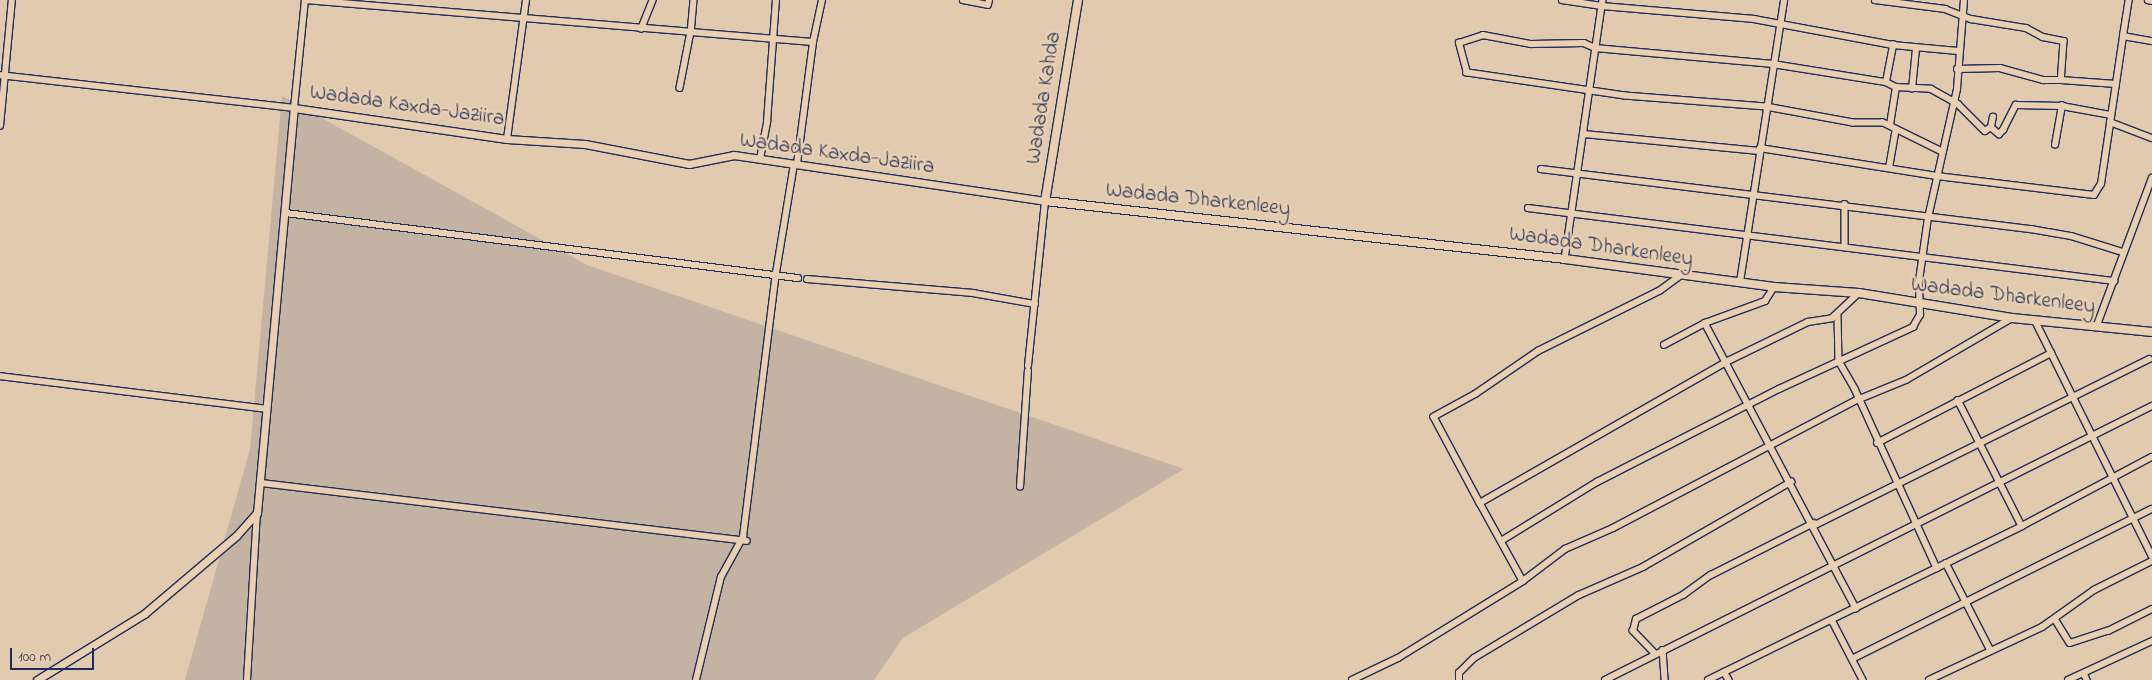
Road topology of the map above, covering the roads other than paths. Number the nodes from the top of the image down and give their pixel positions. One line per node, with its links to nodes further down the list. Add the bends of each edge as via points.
1 (12, 0): 34 (street)
2 (305, 0): 20 (street); 45 (street)
3 (526, 0): 20 (street)
4 (654, 0): 22 (street)
5 (694, 0): 23 (street)
6 (776, 0): 25 (street)
7 (822, 0): 27 (street)
8 (963, 0): 9 (street, via 988,5)
9 (989, 0)
10 (1078, 0): 68 (main road, Wadada Kahda)
11 (1562, 0): 18 (street)
12 (1784, 0): 21 (street)
13 (1875, 0): 19 (street)
14 (1964, 0): 19 (street)
15 (2130, 0): 24 (street)
16 (2148, 0): 17 (street)
17 (2152, 1)
18 (1602, 3): 21 (street); 29 (street)
19 (1961, 15): 31 (street); 35 (street, via 2026,28 2064,41)
20 (524, 17): 22 (street); 55 (street)
21 (1778, 25): 28 (street); 32 (street)
22 (641, 29): 23 (street)
23 (691, 32): 25 (street); 39 (street)
24 (2123, 36): 26 (street); 37 (street)
25 (771, 38): 27 (street); 59 (street, via 772,71)
26 (2152, 41)
27 (813, 42): 60 (street)
28 (1893, 45): 30 (street); 36 (street)
29 (1595, 48): 32 (street); 41 (street); 41 (street, via 1584,43 1531,44 1482,35 1459,43 1467,73)
30 (1916, 48): 31 (street); 40 (street)
31 (1958, 51): 33 (street)
32 (1772, 64): 36 (street); 44 (street)
33 (1957, 69): 35 (street, via 2000,68); 42 (street)
34 (2, 75): 45 (street); 50 (street)
35 (2062, 80): 37 (street)
36 (1886, 82): 38 (street)
37 (2116, 84): 46 (street)
38 (1896, 87): 40 (street); 49 (street)
39 (680, 88)
40 (1912, 88): 42 (street, via 1932,89)
41 (1588, 91): 44 (street); 53 (street)
42 (1953, 101): 51 (street, via 1980,128 1985,131); 58 (street)
43 (2062, 106): 46 (street); 51 (street, via 2016,105 1998,134); 56 (street)
44 (1766, 107): 49 (street, via 1853,123); 57 (street)
45 (294, 108): 55 (street, Wadada Kaxda-Jaziira); 71 (street, Wadada Kaxda-Jaziira)
46 (2111, 115): 48 (street)
47 (1993, 116): 51 (street)
48 (2110, 122): 54 (street); 64 (street, via 2101,184 2094,195)
49 (1890, 125): 52 (street)
50 (0, 126)
51 (1991, 127)
52 (1896, 130): 58 (street); 61 (street)
53 (1584, 134): 57 (street); 63 (street)
54 (2152, 138)
55 (506, 139): 59 (street, Wadada Kaxda-Jaziira, via 585,144 689,164 734,156)
56 (2055, 144)
57 (1760, 150): 61 (street); 66 (street)
58 (1942, 152): 64 (street)
59 (760, 159): 60 (street, Wadada Kaxda-Jaziira)
60 (795, 164): 68 (street, Wadada Kaxda-Jaziira); 79 (street)
61 (1889, 168): 64 (street)
62 (1541, 169): 63 (street, via 1545,172 1560,169)
63 (1576, 176): 66 (street); 72 (street)
64 (1936, 176): 73 (street)
65 (2152, 178): 67 (street)
66 (1753, 192): 69 (street); 74 (street)
67 (2150, 192): 76 (street)
68 (1045, 201): 77 (main road, Wadada Dharkenleey); 88 (street)
69 (1845, 204): 73 (street); 75 (street)
70 (1528, 208): 72 (street)
71 (286, 213): 79 (street); 106 (street, Wadada Kaxda-Jaziira)
72 (1569, 216): 74 (street); 77 (street)
73 (1928, 218): 76 (street, via 2071,236); 78 (street)
74 (1746, 235): 75 (street); 84 (street)
75 (1845, 247): 78 (street)
76 (2123, 252): 83 (street)
77 (1565, 258): 80 (main road, Wadada Dharkenleey)
78 (1922, 259): 83 (street); 87 (street)
79 (776, 273): 81 (street); 127 (street, via 744,526)
80 (1682, 275): 84 (main road, Wadada Dharkenleey); 118 (street, via 1660,291 1539,351 1476,394 1434,417)
81 (798, 278)
82 (807, 279): 88 (street, via 973,293 1029,306)
83 (2114, 281): 93 (street)
84 (1740, 282): 85 (main road, Wadada Dharkenleey)
85 (1774, 287): 86 (main road, Wadada Dharkenleey); 92 (street, via 1764,301)
86 (1859, 293): 87 (main road, Wadada Dharkenleey); 89 (street)
87 (1918, 303): 90 (main road, Wadada Dharkenleey); 99 (street, via 1920,315 1914,328)
88 (1035, 304): 117 (street)
89 (1838, 314): 98 (street, via 1808,322); 99 (street)
90 (2012, 318): 91 (main road, Wadada Dharkenleey); 102 (street, via 1906,380)
91 (2035, 320): 93 (main road, Wadada Dharkenleey); 96 (street)
92 (1705, 323): 95 (street); 98 (street)
93 (2097, 326): 94 (main road, Wadada Dharkenleey)
94 (2152, 332)
95 (1664, 345)
96 (2050, 353): 101 (street); 103 (street)
97 (2150, 359): 101 (street)
98 (1728, 361): 104 (street); 118 (street)
99 (1839, 362): 102 (street, via 1855,389); 104 (street)
100 (0, 376): 106 (street)
101 (2072, 396): 107 (street); 108 (street)
102 (1857, 400): 109 (street); 110 (street)
103 (1958, 400): 108 (street); 109 (street)
104 (1750, 403): 110 (street); 126 (street, via 1597,482)
105 (2152, 406): 107 (street)
106 (267, 409): 114 (street, Wadada Kaxda-Jaziira)
107 (2091, 435): 112 (street); 115 (street)
108 (1982, 441): 115 (street); 116 (street)
109 (1877, 443): 116 (street)
110 (1772, 445): 113 (street); 133 (street, via 1565,549)
111 (2152, 457): 112 (street)
112 (2113, 474): 121 (street); 124 (street)
113 (1792, 482): 122 (street); 150 (street, via 1643,567 1579,596 1474,658 1459,673)
114 (262, 483): 120 (street, Wadada Kaxda-Jaziira); 127 (street)
115 (2001, 483): 123 (street); 124 (street)
116 (1898, 486): 122 (street); 123 (street)
117 (1020, 488)
118 (1480, 503): 126 (street)
119 (2152, 510): 121 (street)
120 (257, 513): 146 (street, via 236,536 144,614); 147 (street)
121 (2135, 519): 128 (street); 134 (street)
122 (1814, 524): 130 (street); 142 (street, via 1711,575 1683,595 1636,619 1632,631)
123 (1918, 525): 130 (street); 132 (street)
124 (2022, 526): 131 (street)
125 (747, 541): 127 (street)
126 (1501, 541): 133 (street)
127 (738, 542): 148 (street, via 710,612 705,652)
128 (2152, 556)
129 (2152, 561): 138 (street, via 2066,607)
130 (1834, 563): 135 (street); 141 (street)
131 (1946, 564): 132 (street); 134 (street)
132 (1936, 568): 135 (street)
133 (1523, 581): 149 (street, via 1398,658)
134 (1963, 602): 140 (street); 143 (street)
135 (1856, 608): 137 (street)
136 (2152, 608): 138 (street, via 2108,632 2070,643)
137 (1832, 620): 143 (street); 144 (street)
138 (2055, 620): 140 (street)
139 (2152, 641): 145 (street)
140 (1990, 649): 156 (street)
141 (1663, 650): 142 (street); 152 (street)
142 (1655, 654): 151 (street)
143 (1852, 659): 155 (street)
144 (1724, 672): 153 (street); 154 (street)
145 (2084, 673): 157 (street); 158 (street)
146 (37, 680)
147 (247, 680)
148 (696, 680)
149 (1352, 680)
150 (1460, 680)
151 (1605, 680)
152 (1664, 680)
153 (1708, 680)
154 (1729, 680)
155 (1864, 680)
156 (1929, 680)
157 (2068, 680)
158 (2087, 680)

